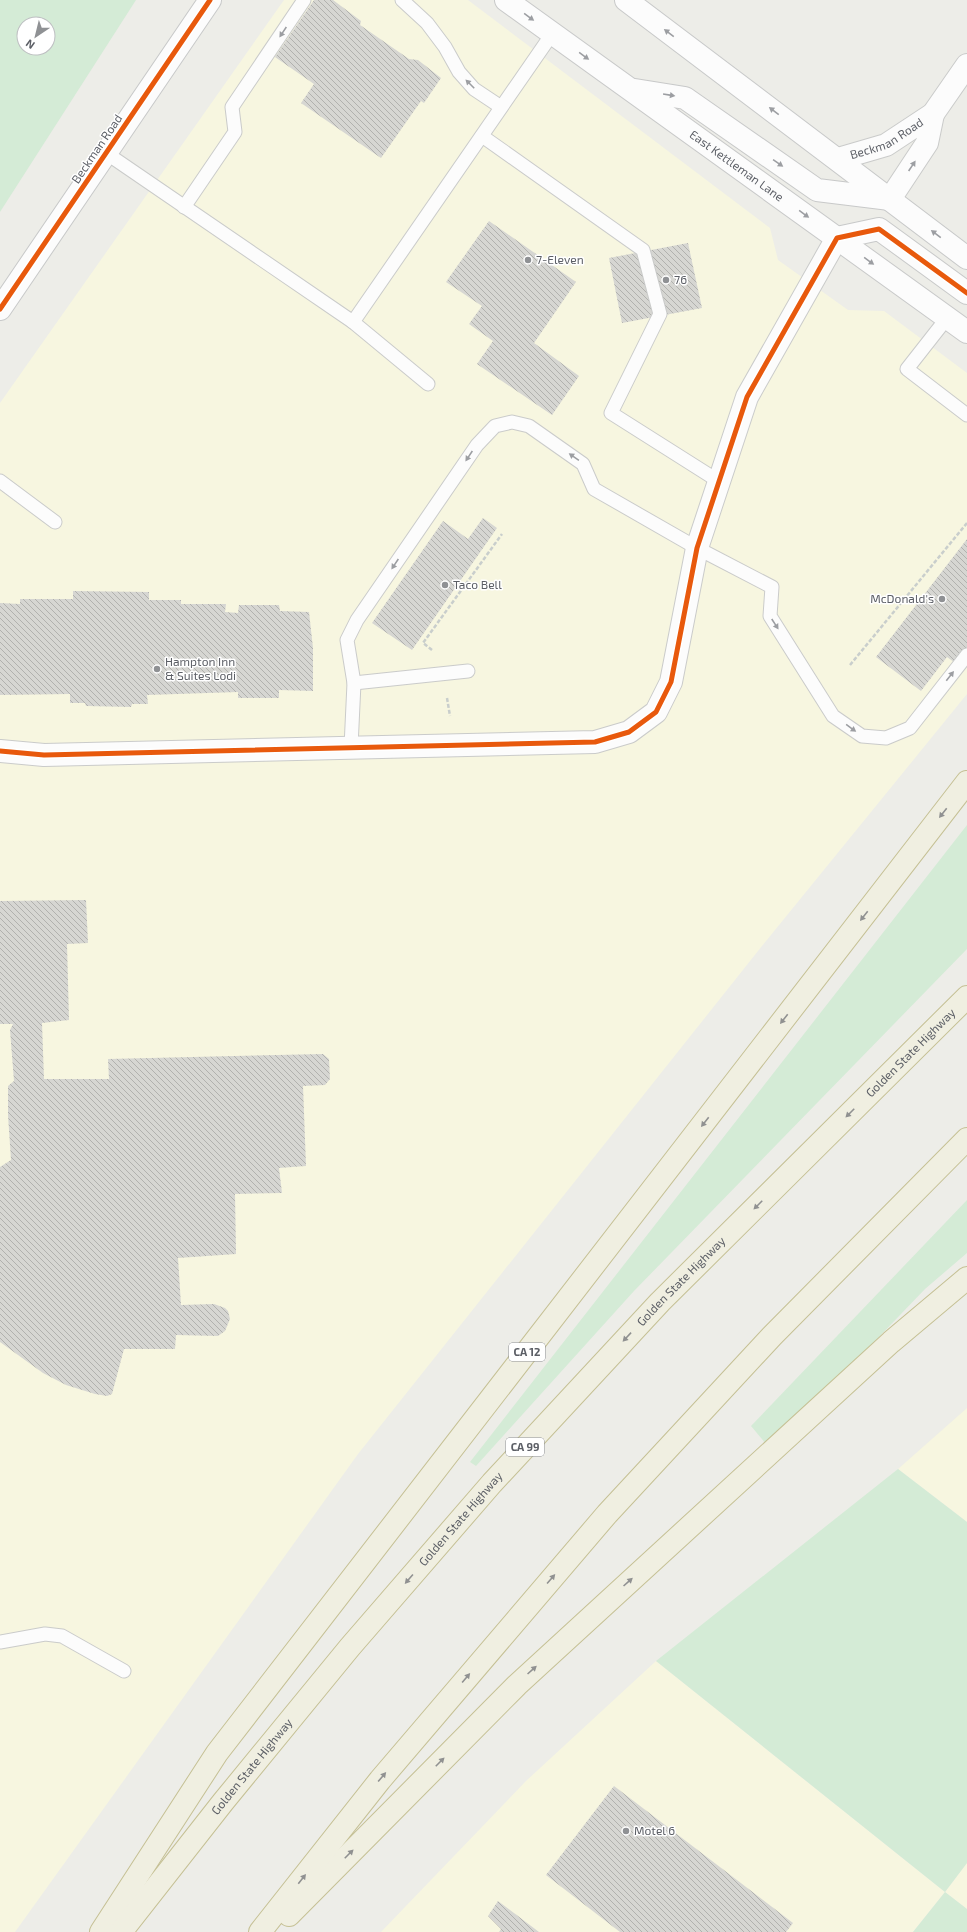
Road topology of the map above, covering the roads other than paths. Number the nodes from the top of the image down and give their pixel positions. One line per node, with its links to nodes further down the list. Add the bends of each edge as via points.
1 (210, 0): 12 (street, Beckman Road)
2 (304, 0): 15 (lane, one-way to 15, via 232,107 234,132)
3 (402, 0): 9 (lane, one-way to 3, via 474,89 458,72 445,47 427,22)
4 (506, 0): 6 (street, East Kettleman Lane, one-way to 6)
5 (626, 0): 13 (street, one-way to 5)
6 (552, 34): 8 (street, East Kettleman Lane, one-way to 8); 9 (lane)
7 (967, 65): 10 (street, Beckman Road)
8 (630, 89): 14 (street, one-way to 14, via 685,98 817,190); 16 (street, East Kettleman Lane, one-way to 16)
9 (502, 107): 11 (lane)
10 (933, 114): 13 (street, Beckman Road, via 886,145); 14 (street, Beckman Road, one-way to 10, via 927,143)
11 (482, 136): 21 (lane); 26 (lane, via 643,250 660,314 611,414)
12 (106, 154): 15 (lane); 19 (street, Beckman Road)
13 (838, 159): 14 (street)
14 (890, 199): 17 (street, one-way to 14)
15 (184, 207): 21 (lane)
16 (837, 238): 18 (street, via 879,229); 20 (street, East Kettleman Lane, one-way to 20); 26 (street, via 747,397)
17 (967, 258)
18 (967, 293)
19 (0, 310)
20 (947, 318): 22 (street, East Kettleman Lane); 24 (lane, via 907,369)
21 (353, 322): 23 (lane)
22 (967, 332)
23 (428, 384)
24 (967, 415)
25 (0, 481): 27 (lane)
26 (720, 482): 28 (street)
27 (54, 522)
28 (698, 548): 29 (lane, one-way to 29, via 772,587 770,616 833,716 862,736 886,738 910,728); 31 (lane, one-way to 31, via 594,489 584,464 529,426 512,422 495,426 477,445 357,620 347,640); 32 (street, via 672,682 656,712 629,732 595,742)
29 (967, 655)
30 (468, 671): 31 (lane)
31 (354, 683): 32 (lane)
32 (351, 748): 33 (street, via 44,755)
33 (0, 751)
34 (967, 782): 40 (highway, CA 12, one-way to 40, via 217,1753)
35 (967, 997): 41 (highway, Golden State Highway / CA 99, one-way to 41, via 660,1302 492,1483 350,1647)
36 (967, 1139): 42 (highway, one-way to 36, via 380,1780 607,1514 772,1336)
37 (967, 1278): 43 (highway, one-way to 37, via 517,1684 891,1342)
38 (0, 1642): 39 (lane, via 45,1634 62,1636)
39 (124, 1671)
40 (101, 1932)
41 (121, 1932)
42 (260, 1932)
43 (272, 1932)

